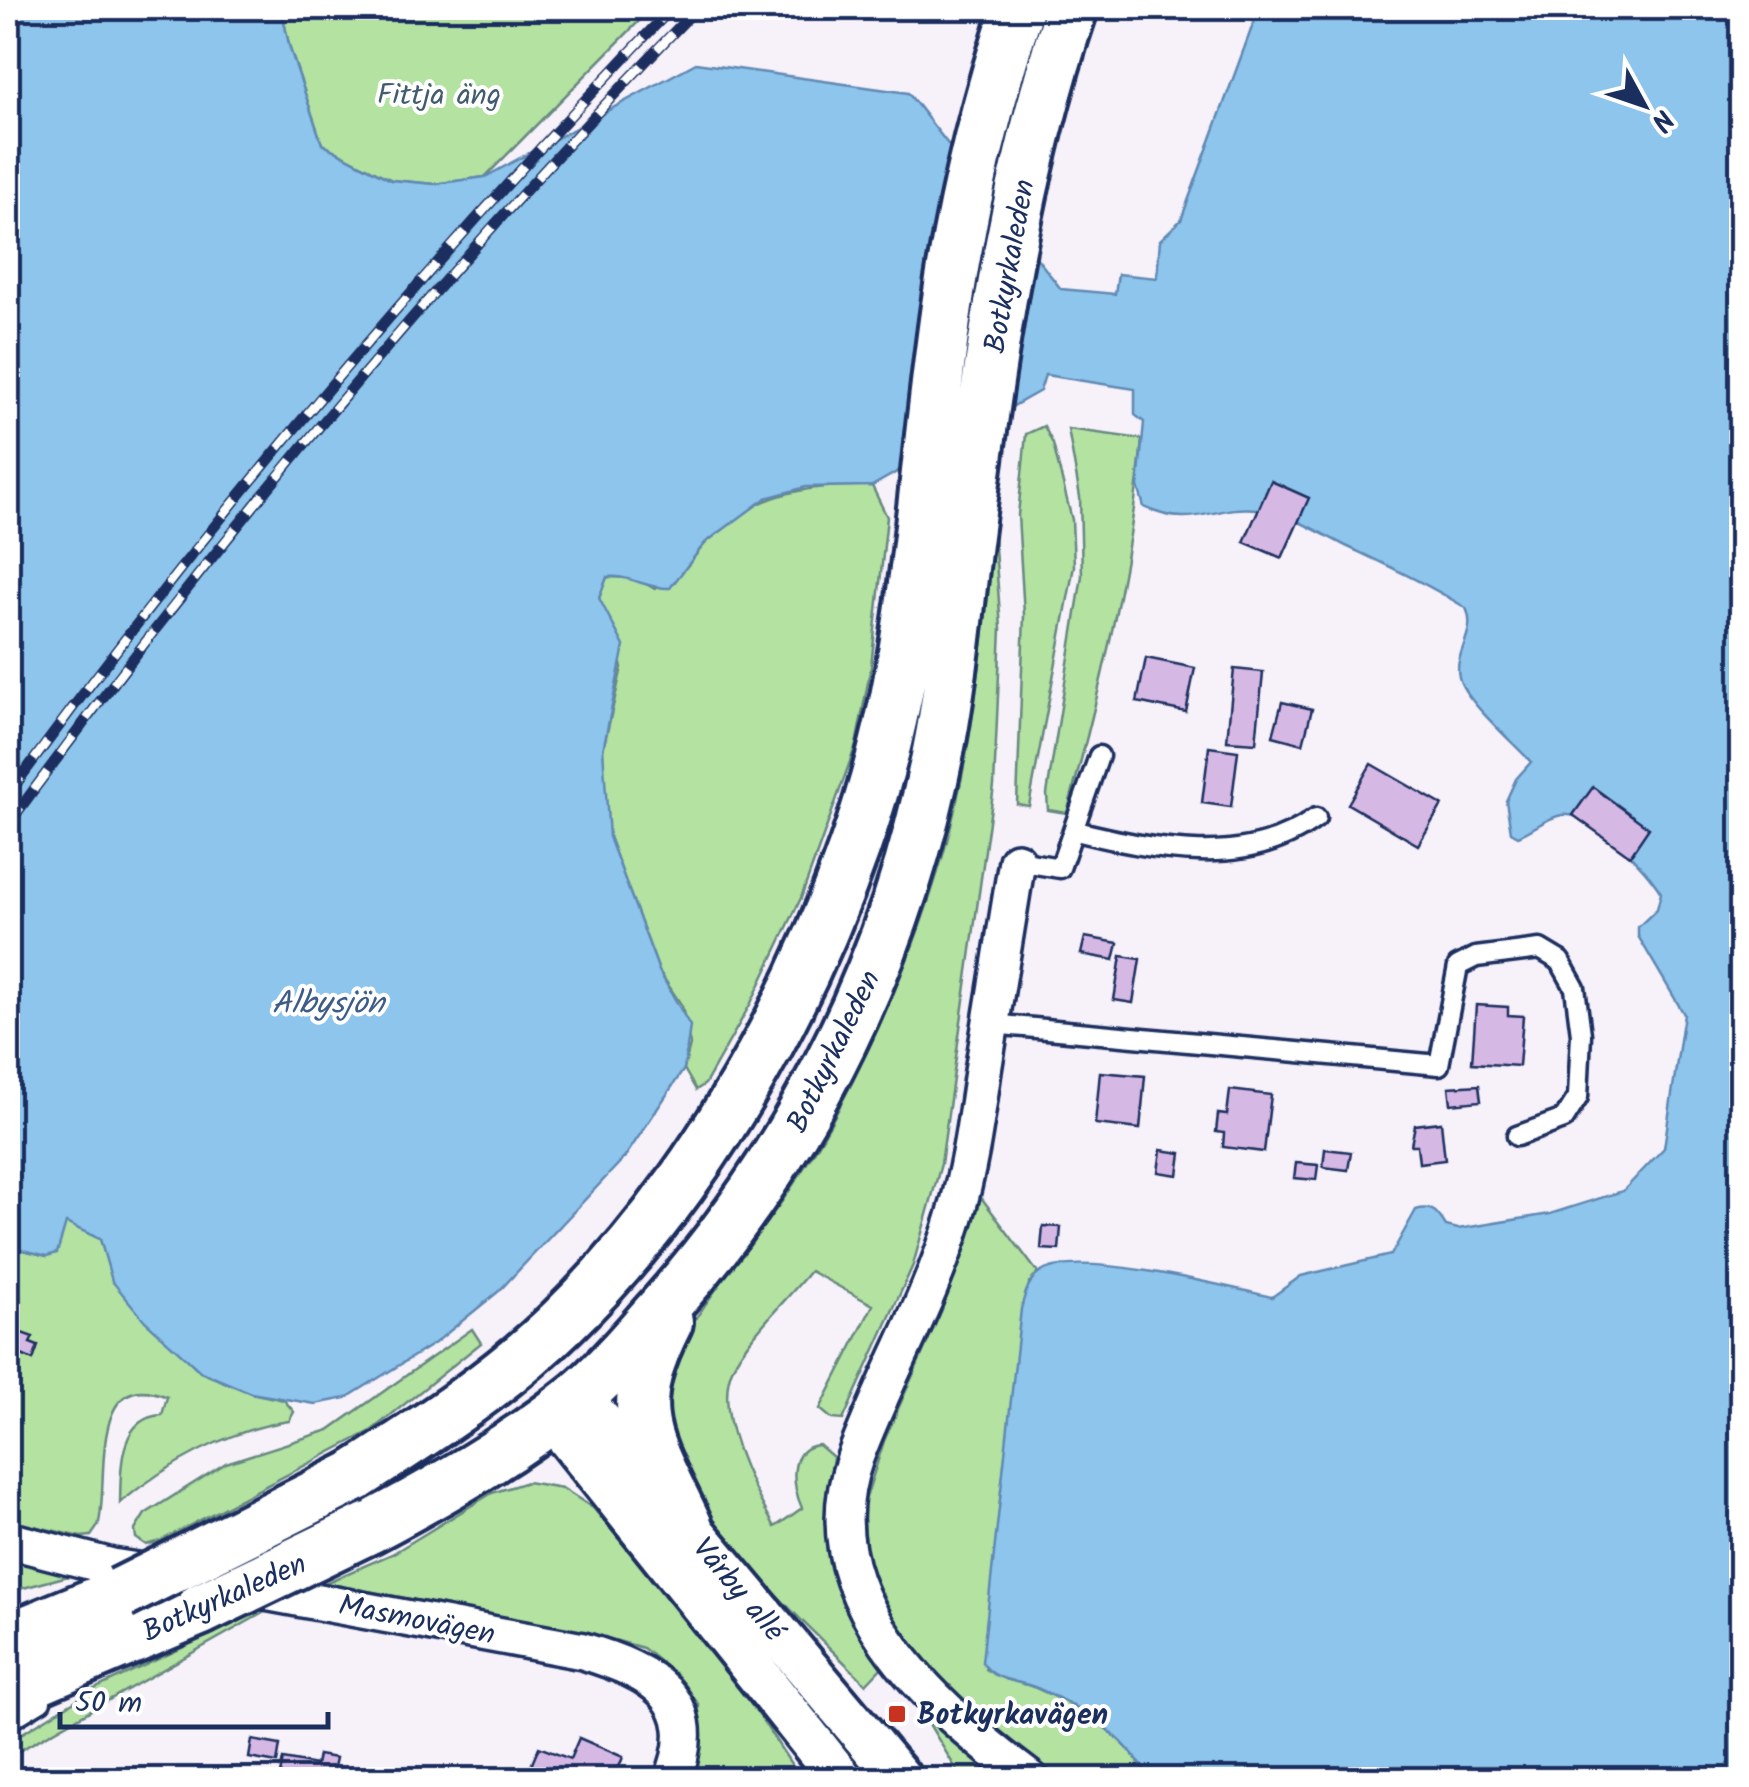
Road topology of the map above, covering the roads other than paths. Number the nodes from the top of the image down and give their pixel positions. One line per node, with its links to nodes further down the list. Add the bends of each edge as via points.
1 (1018, 8): 3 (main road, Botkyrkaleden, via 989,93 950,285)
2 (1072, 8): 3 (main road, Botkyrkaleden, via 1042,95)
3 (948, 502): 10 (main road, Botkyrkaleden, via 932,780 882,950 788,1142); 11 (main road, Botkyrkaleden, via 876,783 842,885 791,994 708,1143 613,1270)
4 (1100, 756): 6 (lane)
5 (1316, 818): 6 (lane, via 1285,838 1244,850 1164,849)
6 (1076, 831): 7 (lane, via 1060,868)
7 (1018, 861): 8 (street)
8 (991, 1024): 9 (lane, via 1440,1065 1458,966 1476,957 1540,949 1560,962 1575,988 1578,1097 1564,1119); 22 (street, via 955,1218 854,1461 844,1525 848,1569 882,1638 927,1692)
9 (1517, 1136)
10 (689, 1279): 12 (main road, Botkyrkaleden); 13 (main road, via 648,1358 639,1398 642,1426)
11 (525, 1355): 12 (main road); 15 (main road, Botkyrkaleden, bridge, via 353,1477)
12 (565, 1406): 13 (street, Vårby allé); 15 (main road, Botkyrkaleden, bridge, via 369,1528 201,1609); 20 (street, Vårby allé)
13 (687, 1527): 21 (street, Vårby allé)
14 (8, 1540): 19 (street, Masmovägen, via 112,1568 312,1598 603,1657 649,1678 677,1704 680,1760)
15 (127, 1616): 16 (main road, Botkyrkaleden); 17 (main road, Botkyrkaleden); 18 (lane)
16 (16, 1625)
17 (8, 1691)
18 (8, 1722)
19 (672, 1780)
20 (842, 1780)
21 (902, 1780)
22 (1030, 1780)

